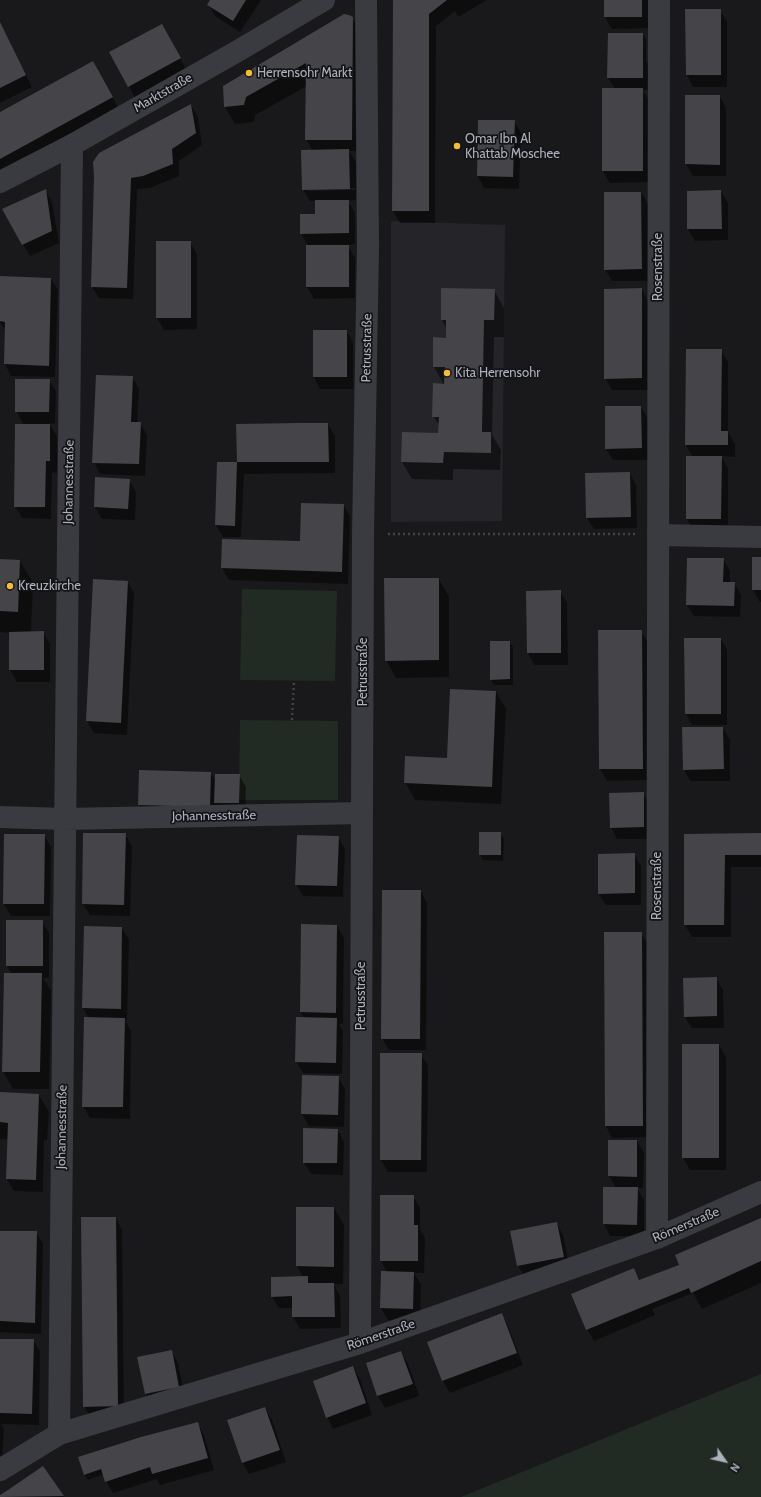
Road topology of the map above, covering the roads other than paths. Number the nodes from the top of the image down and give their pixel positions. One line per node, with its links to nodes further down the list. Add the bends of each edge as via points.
1 (324, 0): 4 (street, Marktstraße)
2 (366, 0): 8 (street, Petrusstraße, via 368,247)
3 (658, 0): 6 (street, Rosenstraße)
4 (72, 145): 5 (street, Marktstraße); 10 (street, Johannesstraße)
5 (0, 182)
6 (658, 534): 7 (street); 12 (street, Rosenstraße)
7 (761, 537)
8 (362, 813): 10 (street, Johannesstraße); 13 (street, Petrusstraße)
9 (0, 816): 10 (street)
10 (65, 819): 14 (street, Johannesstraße)
11 (761, 1192): 12 (street, Römerstraße)
12 (656, 1238): 13 (street, Römerstraße)
13 (360, 1343): 14 (street, Römerstraße)
14 (59, 1434): 15 (street, Römerstraße)
15 (0, 1470)

